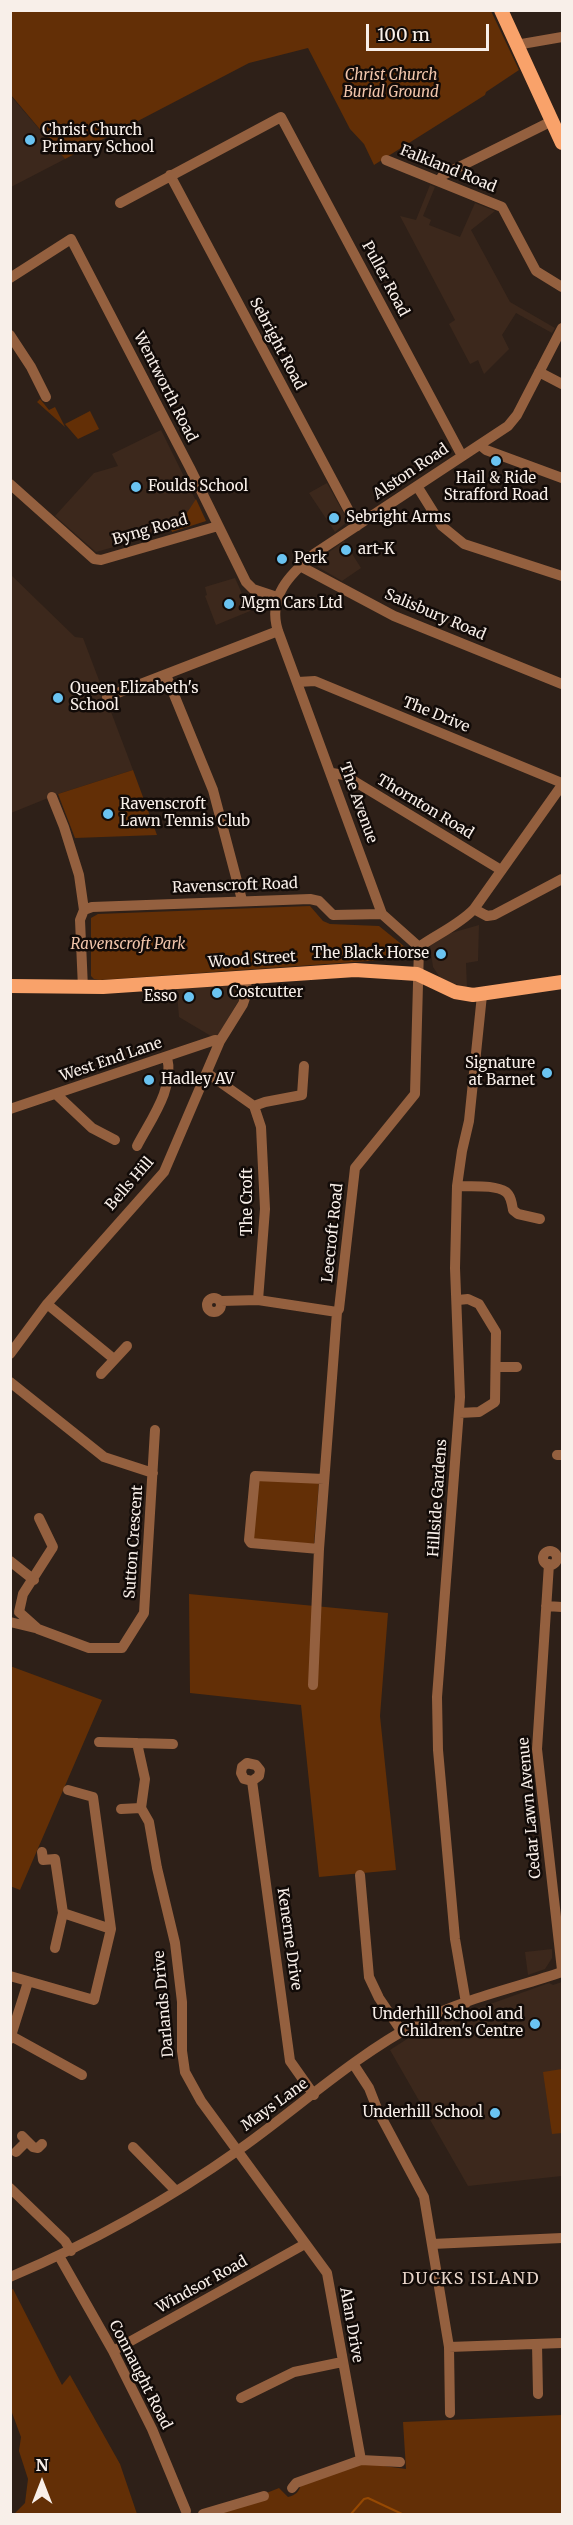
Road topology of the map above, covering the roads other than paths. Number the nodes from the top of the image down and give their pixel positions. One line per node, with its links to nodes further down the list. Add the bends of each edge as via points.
1 (501, 10): 3 (main road)
2 (562, 37): 3 (street)
3 (516, 45): 4 (main road)
4 (552, 121): 5 (main road); 8 (street)
5 (562, 143)
6 (386, 160): 8 (street, Falkland Road)
7 (170, 175): 9 (street); 18 (street, Puller Road, via 281,117); 23 (street, Sebright Road)
8 (439, 181): 11 (street, Falkland Road, via 502,207 536,271)
9 (120, 203)
10 (10, 278): 22 (street, Wentworth Road, via 71,239)
11 (562, 287)
12 (562, 328): 14 (street, Alston Road)
13 (10, 335): 16 (street)
14 (539, 372): 15 (street); 17 (street, Alston Road, via 513,422)
15 (562, 384)
16 (46, 398)
17 (480, 445): 18 (street, Alston Road); 19 (street)
18 (462, 456): 21 (street, Alston Road)
19 (562, 478)
20 (10, 484): 22 (street, Byng Road, via 94,560)
21 (417, 486): 23 (street, Alston Road); 25 (street, via 442,526 464,544)
22 (218, 526): 26 (street, Wentworth Road, via 246,582 253,590)
23 (357, 526): 24 (street, Alston Road)
24 (300, 566): 26 (street, Alston Road); 30 (street, Salisbury Road, via 394,616)
25 (562, 576)
26 (277, 597): 27 (street, via 274,616)
27 (278, 631): 28 (street); 29 (street, The Avenue)
28 (166, 675): 31 (street); 37 (street, via 213,790)
29 (298, 682): 32 (street, The Avenue); 33 (street, The Drive, via 315,681)
30 (562, 684)
31 (107, 697)
32 (332, 773): 35 (street, Thornton Road, via 344,775); 40 (street, The Avenue)
33 (562, 784): 35 (street)
34 (52, 797): 39 (street, via 76,863)
35 (501, 870): 38 (street)
36 (562, 879): 38 (street, via 494,915)
37 (242, 900): 39 (street, Ravenscroft Road); 40 (street, Ravenscroft Road, via 310,898 333,915)
38 (474, 909): 41 (street)
39 (84, 910): 46 (street, via 80,920)
40 (382, 914): 41 (street, The Avenue)
41 (419, 947): 42 (street)
42 (417, 974): 43 (main road, Wood Street, via 356,970); 47 (main road, Wood Street, via 455,992); 63 (street, Leecroft Road, via 415,1094 355,1168)
43 (246, 978): 46 (main road, Wood Street); 48 (street, Bells Hill, via 243,1004)
44 (562, 982): 47 (main road, Wood Street)
45 (10, 986): 46 (main road, Wood Street)
46 (83, 988)
47 (482, 995): 57 (street, Hillside Gardens, via 468,1128)
48 (220, 1041): 49 (street, West End Lane); 51 (street, Bells Hill)
49 (167, 1056): 52 (street, West End Lane); 56 (street, via 170,1069 164,1096)
50 (304, 1066): 53 (street, via 302,1095)
51 (207, 1073): 53 (street); 62 (street, Bells Hill, via 164,1172)
52 (57, 1095): 54 (street, West End Lane); 55 (street, via 92,1128)
53 (254, 1106): 59 (street, The Croft, via 261,1127 265,1209)
54 (10, 1109)
55 (115, 1140)
56 (137, 1146)
57 (457, 1186): 58 (street, via 505,1191 513,1210); 60 (street, Hillside Gardens)
58 (540, 1219)
59 (258, 1300): 61 (street); 63 (street)
60 (458, 1300): 67 (street, via 479,1304 496,1332); 71 (street, Hillside Gardens)
61 (221, 1301)
62 (47, 1304): 65 (street, Bells Hill); 66 (street)
63 (337, 1312): 74 (street, Leecroft Road)
64 (127, 1346): 66 (street)
65 (10, 1354)
66 (114, 1359): 69 (street)
67 (496, 1366): 68 (street); 71 (street, via 495,1402 486,1410)
68 (517, 1367)
69 (102, 1374)
70 (10, 1382): 73 (street, via 105,1457)
71 (459, 1413): 102 (street, Hillside Gardens, via 436,1720 454,1939)
72 (155, 1430): 73 (street, Sutton Crescent)
73 (153, 1473): 85 (street, Sutton Crescent, via 144,1613 122,1648 89,1648)
74 (324, 1479): 76 (street, Leecroft Road); 76 (street, via 255,1476 249,1540)
75 (39, 1518): 79 (street, via 53,1546)
76 (319, 1549): 86 (street, Leecroft Road)
77 (10, 1561): 79 (street)
78 (549, 1564): 82 (street, Cedar Lawn Avenue)
79 (34, 1580): 80 (street)
80 (23, 1594): 81 (street); 85 (street, via 20,1612)
81 (10, 1605)
82 (546, 1606): 83 (street); 99 (street, Cedar Lawn Avenue, via 537,1749)
83 (562, 1607)
84 (10, 1622): 85 (street)
85 (38, 1629)
86 (312, 1685)
87 (99, 1742): 88 (street)
88 (137, 1743): 89 (street); 92 (street, Darlands Drive, via 145,1779)
89 (173, 1744)
90 (252, 1781): 107 (street, Kenerne Drive, via 290,2058)
91 (68, 1790): 97 (street, via 93,1797)
92 (141, 1808): 93 (street); 110 (street, Darlands Drive, via 149,1822 174,1943 185,2072 201,2101)
93 (121, 1809)
94 (42, 1851): 96 (street, via 43,1860 55,1859)
95 (360, 1875): 103 (street, via 371,1984)
96 (63, 1913): 97 (street); 98 (street)
97 (111, 1929): 101 (street, via 94,2000)
98 (55, 1948)
99 (562, 1971): 102 (street, Mays Lane)
100 (10, 1976): 101 (street)
101 (28, 1982): 104 (street)
102 (466, 2003): 103 (street, Mays Lane)
103 (402, 2032): 105 (street, Mays Lane)
104 (12, 2038): 106 (street)
105 (354, 2065): 107 (street, Mays Lane); 116 (street, via 424,2197)
106 (82, 2075)
107 (314, 2095): 110 (street, Mays Lane)
108 (42, 2144): 111 (street, via 33,2147 24,2138)
109 (133, 2146): 113 (street)
110 (239, 2150): 113 (street, Mays Lane); 115 (street, Alan Drive)
111 (16, 2152)
112 (10, 2188): 117 (street)
113 (176, 2191): 117 (street, Mays Lane)
114 (562, 2238): 116 (street)
115 (305, 2244): 123 (street, Windsor Road); 124 (street, Alan Drive, via 327,2273)
116 (432, 2244): 122 (street)
117 (71, 2251): 118 (street, Mays Lane)
118 (59, 2256): 119 (street, Mays Lane); 123 (street, Connaught Road)
119 (10, 2277)
120 (562, 2343): 121 (street)
121 (537, 2344): 122 (street); 125 (street)
122 (448, 2346): 127 (street)
123 (113, 2351): 132 (street, Connaught Road, via 152,2429)
124 (342, 2362): 126 (street, via 292,2373); 128 (street, Alan Drive)
125 (538, 2394)
126 (240, 2398)
127 (450, 2413)
128 (361, 2460): 129 (street); 130 (street, via 296,2483)
129 (400, 2462)
130 (292, 2488)
131 (264, 2496): 133 (street, Connaught Road)
132 (185, 2513): 133 (street, Connaught Road, via 195,2508)
133 (203, 2514)

